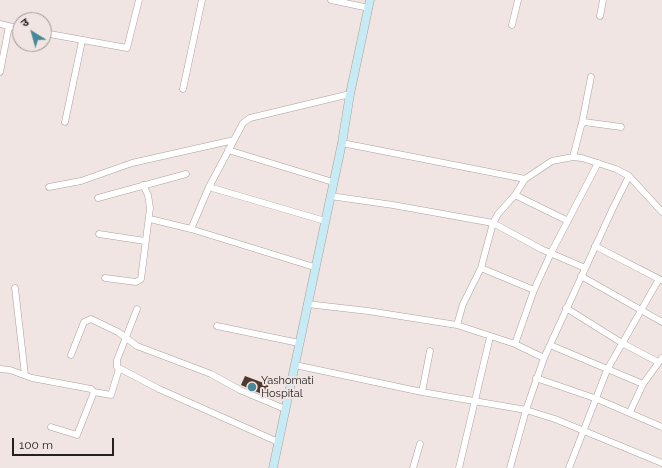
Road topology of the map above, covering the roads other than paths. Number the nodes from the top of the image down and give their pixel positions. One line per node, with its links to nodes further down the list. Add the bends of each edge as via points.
1 (139, 0): 13 (street, via 127,48)
2 (202, 0): 16 (street)
3 (331, 0): 6 (street)
4 (518, 0): 9 (street)
5 (603, 0): 7 (street)
6 (370, 4): 17 (main road)
7 (600, 16)
8 (0, 24): 10 (street)
9 (512, 25)
10 (9, 26): 11 (street); 14 (street)
11 (12, 27)
12 (52, 35): 13 (street)
13 (82, 41): 18 (street)
14 (0, 72)
15 (591, 77): 19 (street)
16 (183, 89)
17 (350, 94): 21 (street, via 250,118 243,123); 22 (main road)
18 (65, 122)
19 (582, 123): 20 (street); 24 (street)
20 (621, 127)
21 (234, 140): 23 (street); 32 (street, via 132,163 81,181)
22 (342, 143): 28 (street); 29 (main road)
23 (228, 150): 29 (street); 31 (street)
24 (573, 157): 25 (street); 28 (street, via 552,161)
25 (598, 163): 27 (street); 39 (street)
26 (186, 174): 30 (street)
27 (629, 176): 36 (street); 44 (street)
28 (525, 179): 33 (street)
29 (333, 182): 34 (main road)
30 (143, 185): 35 (street); 37 (street, via 150,200)
31 (209, 186): 38 (street); 41 (street)
32 (49, 187)
33 (515, 195): 39 (street); 40 (street)
34 (330, 196): 38 (main road); 40 (street)
35 (98, 198)
36 (662, 212)
37 (150, 219): 41 (street); 43 (street)
38 (325, 221): 46 (main road)
39 (568, 221): 45 (street)
40 (493, 223): 45 (street); 47 (street)
41 (191, 229): 46 (street)
42 (99, 234): 43 (street)
43 (145, 241): 50 (street, via 140,281)
44 (595, 246): 48 (street); 51 (street)
45 (551, 253): 48 (street); 53 (street)
46 (314, 267): 54 (main road)
47 (481, 268): 53 (street); 59 (street)
48 (585, 268): 49 (street)
49 (580, 276): 55 (street); 57 (street)
50 (105, 278)
51 (660, 280): 57 (street)
52 (15, 288): 75 (street)
53 (534, 290): 65 (street)
54 (307, 304): 59 (street); 63 (main road)
55 (566, 308): 64 (street); 66 (street)
56 (137, 309): 62 (street)
57 (641, 311): 58 (street); 64 (street)
58 (662, 322)
59 (457, 325): 61 (street)
60 (217, 326): 63 (street)
61 (490, 337): 65 (street); 81 (street)
62 (126, 338): 68 (street, via 87,319); 73 (street, via 116,364); 82 (street, via 137,346 211,374 240,390)
63 (299, 343): 71 (main road)
64 (622, 343): 70 (street); 74 (street)
65 (515, 344): 69 (street)
66 (550, 345): 69 (street); 74 (street)
67 (430, 351): 79 (street)
68 (71, 355)
69 (544, 358): 76 (street)
70 (660, 360): 77 (street)
71 (295, 365): 79 (street); 82 (main road)
72 (0, 369): 75 (street)
73 (119, 369): 78 (street, via 111,395); 88 (street)
74 (607, 370): 77 (street); 80 (street)
75 (24, 375): 78 (street, via 91,389)
76 (536, 378): 80 (street); 83 (street)
77 (643, 384): 84 (street)
78 (94, 392): 85 (street, via 77,435)
79 (422, 392): 81 (street)
80 (597, 399): 84 (street); 87 (street)
81 (475, 402): 83 (street); 93 (street)
82 (285, 409): 88 (main road)
83 (526, 410): 87 (street); 94 (street)
84 (630, 412): 86 (street)
85 (51, 427)
86 (662, 427)
87 (584, 431): 90 (street); 95 (street)
88 (278, 442): 91 (main road)
89 (420, 444): 92 (street)
90 (662, 462)
91 (273, 468)
92 (413, 468)
93 (459, 468)
94 (510, 468)
95 (569, 468)

